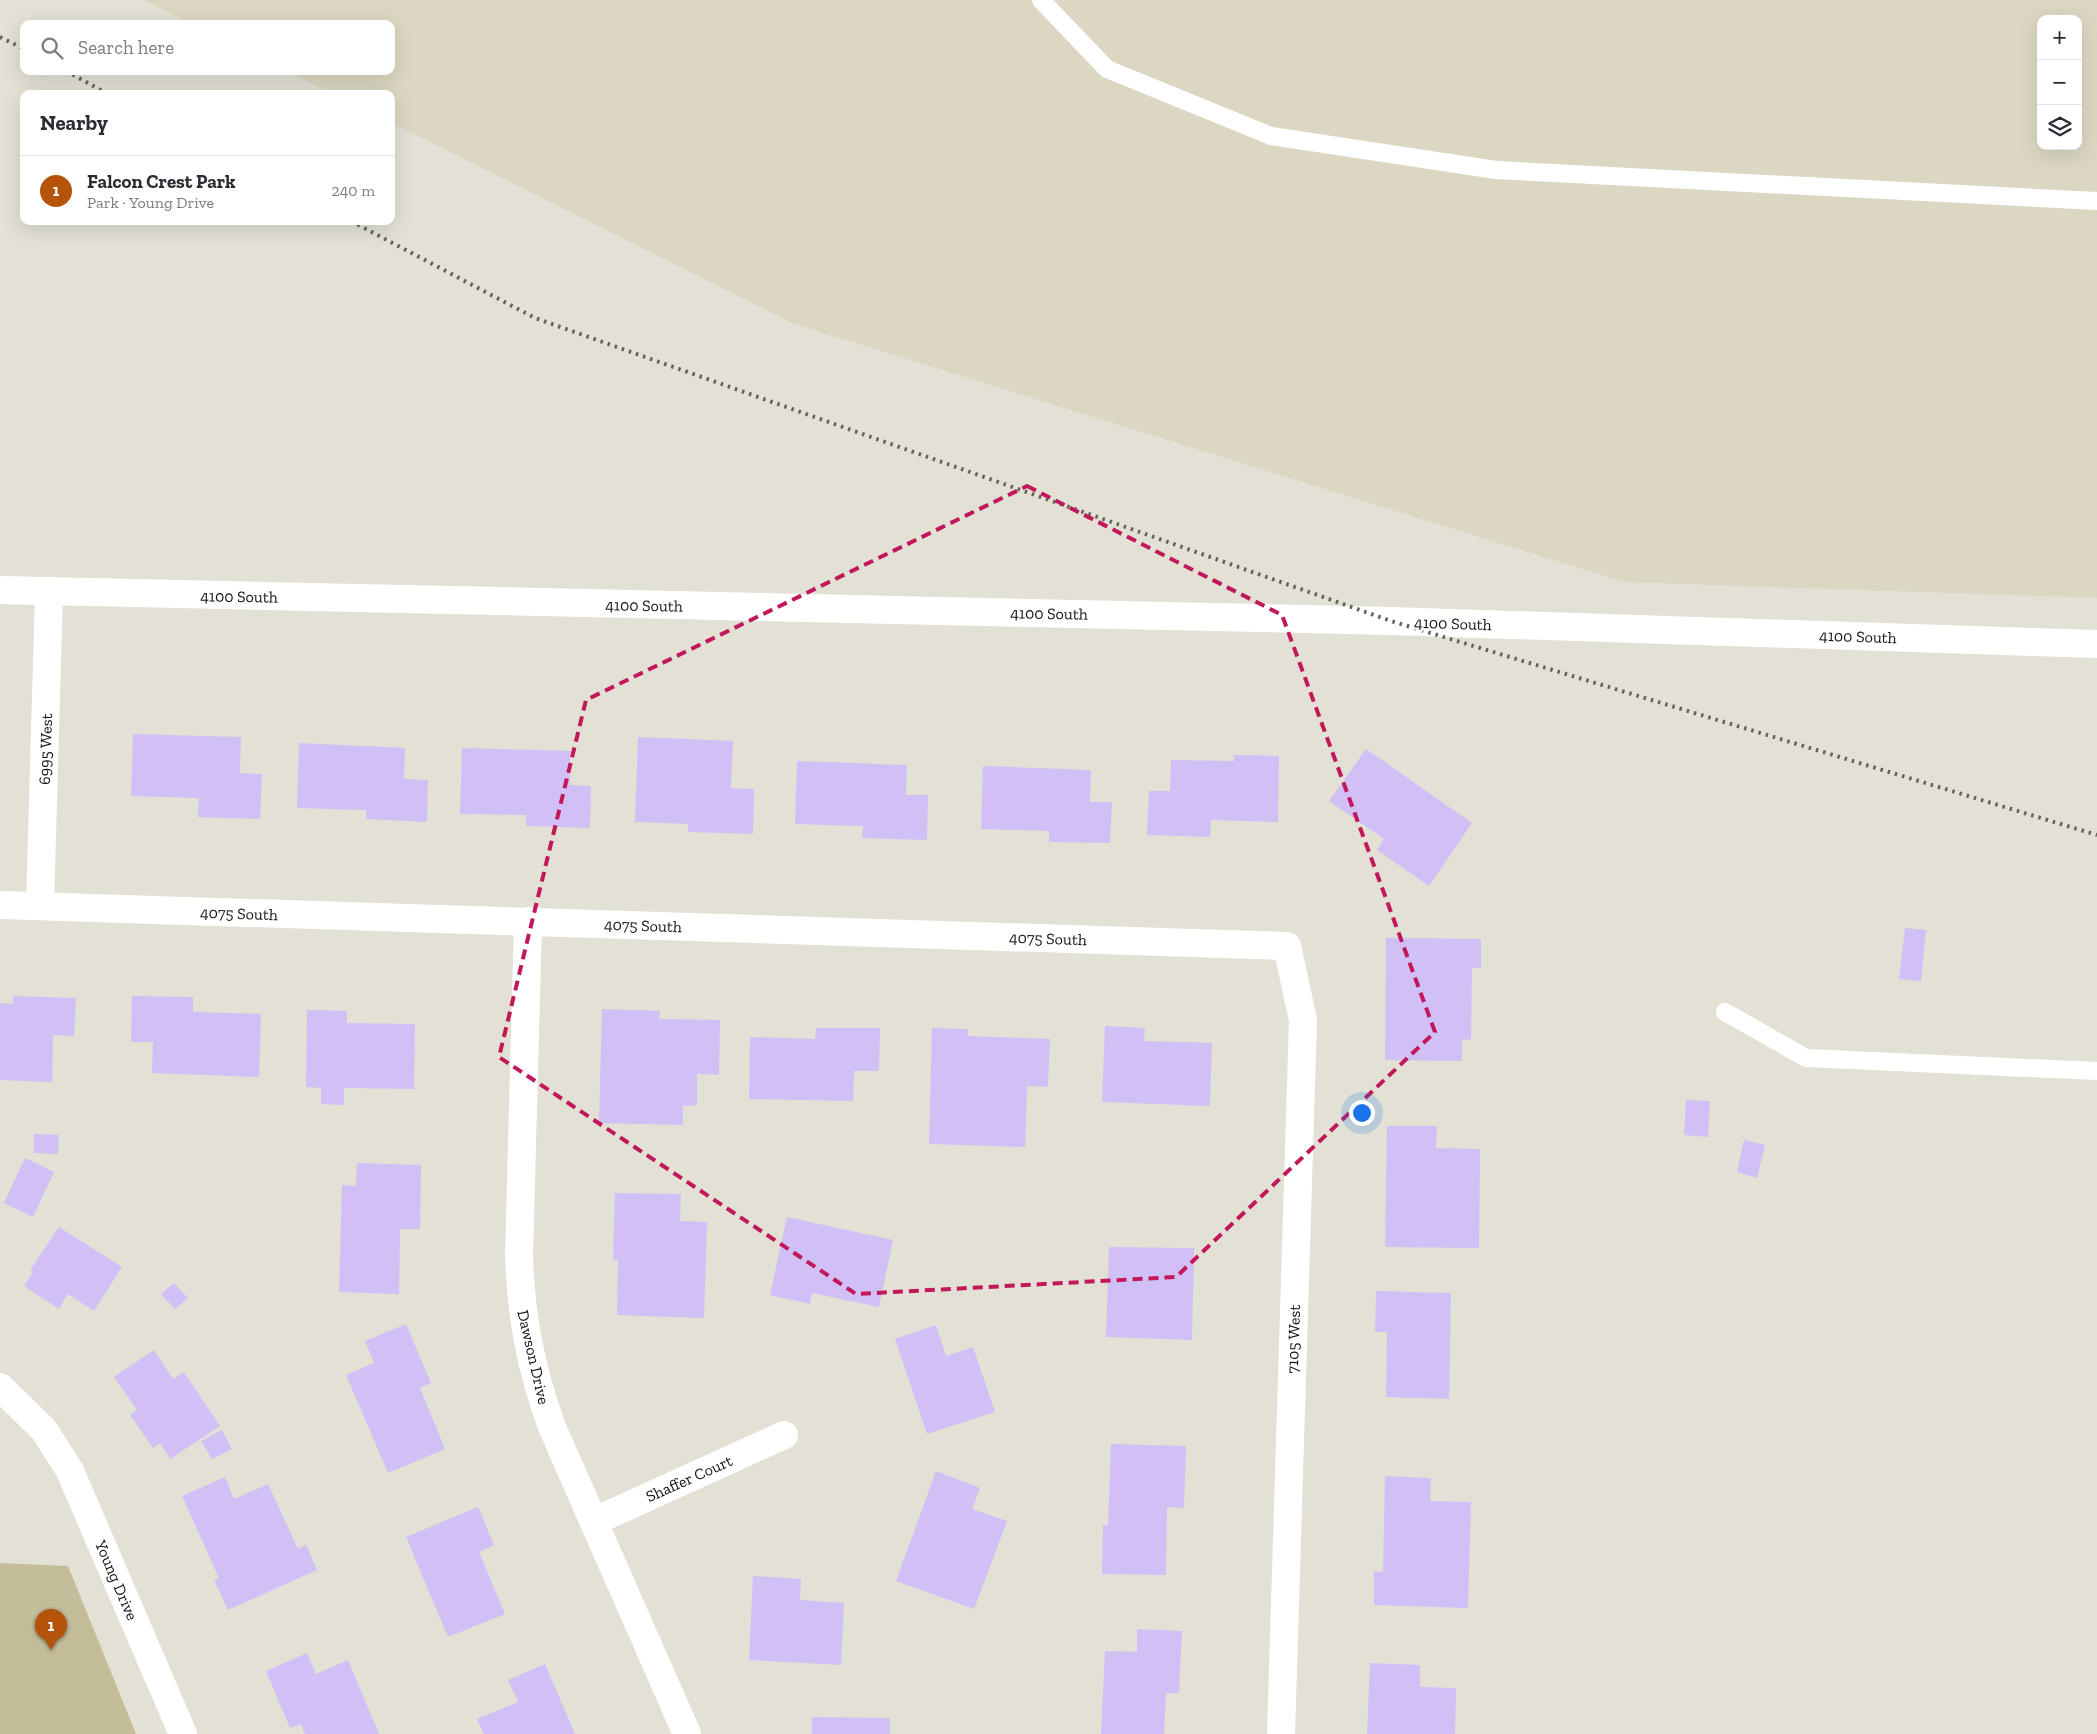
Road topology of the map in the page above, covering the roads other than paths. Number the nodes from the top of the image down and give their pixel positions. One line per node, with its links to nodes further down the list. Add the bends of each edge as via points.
1 (1041, 0): 2 (lane, via 1108,69 1271,136 1496,170)
2 (2097, 201)
3 (0, 590): 4 (street, 4100 South)
4 (49, 592): 5 (street, 4100 South, via 1391,621); 7 (street, 6995 West)
5 (2097, 644)
6 (0, 905): 7 (street, 4075 South)
7 (40, 906): 8 (street, 4075 South)
8 (528, 922): 9 (street, 4075 South); 14 (street, Dawson Drive, via 520,1300 538,1386 552,1427)
9 (1287, 946): 17 (street, 7105 West, via 1303,1020)
10 (1724, 1012): 11 (lane, via 1806,1058)
11 (2097, 1071)
12 (0, 1387): 15 (street, Young Drive, via 44,1430 70,1471)
13 (784, 1435): 14 (street, Shaffer Court)
14 (595, 1521): 16 (street, Dawson Drive)
15 (183, 1734)
16 (688, 1734)
17 (1281, 1734)

